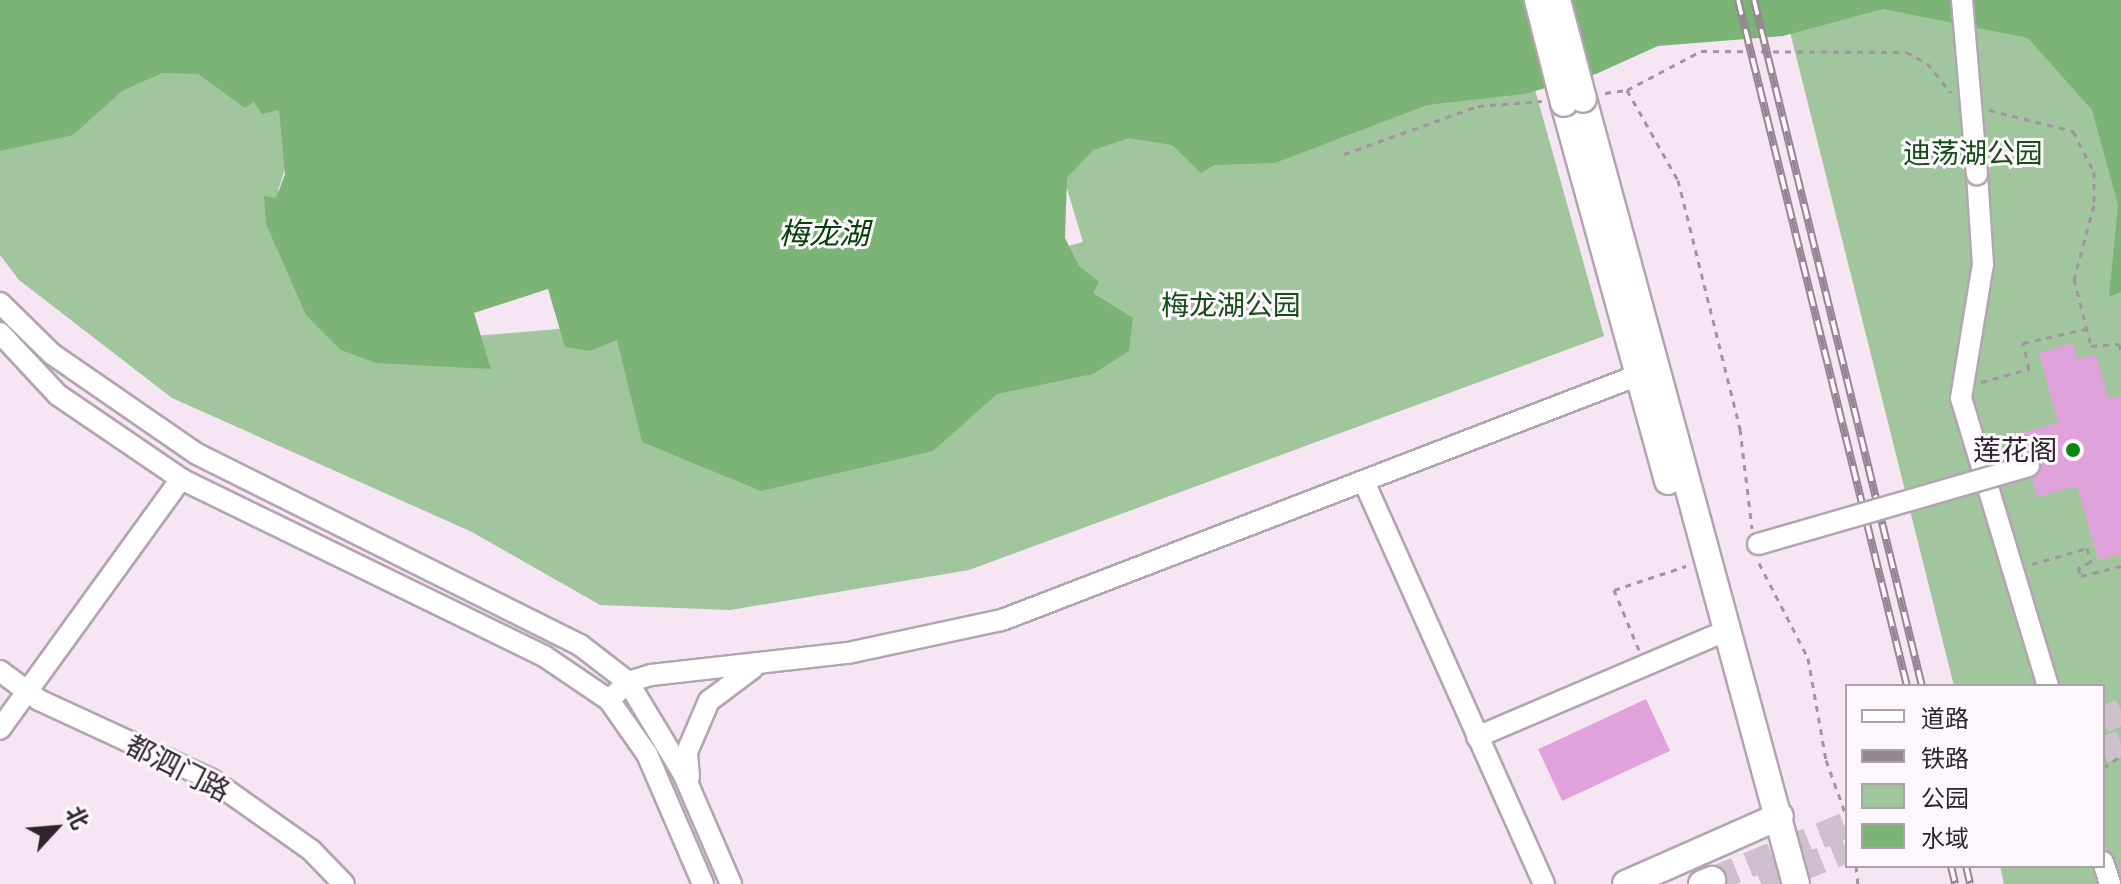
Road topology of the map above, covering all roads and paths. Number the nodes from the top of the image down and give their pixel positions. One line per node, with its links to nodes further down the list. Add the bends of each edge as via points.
1 (1538, 0): 5 (main road, bridge)
2 (1557, 0): 5 (main road, bridge)
3 (1962, 0): 15 (street, bridge, via 1983,264)
4 (1627, 90): 5 (path); 6 (path, via 1701,51 1906,52 1927,63); 19 (path, via 1678,180 1740,429)
5 (1574, 99): 8 (path, via 1478,106); 14 (main road)
6 (1958, 103)
7 (1973, 106): 11 (path, via 2073,131 2094,172 2094,205 2074,279)
8 (1344, 154)
9 (0, 303): 10 (street)
10 (16, 319): 12 (street); 27 (street, via 52,354 197,454 580,645)
11 (2085, 329): 13 (path, via 2091,346 2119,344); 15 (path, via 2023,343 2029,369)
12 (1, 337): 17 (street, via 58,395)
13 (2121, 352)
14 (1646, 372): 18 (street); 23 (main road); 35 (main road)
15 (1962, 387): 21 (street)
16 (2029, 466): 19 (street, bridge)
17 (181, 479): 29 (street); 30 (street, via 544,656)
18 (1366, 486): 25 (street, via 1002,620); 32 (street)
19 (1756, 543): 34 (path, via 1808,658 1826,760)
20 (2121, 566): 21 (path, via 2081,576 2078,568 2091,562 2087,548)
21 (2011, 570): 28 (street)
22 (1614, 590): 24 (path)
23 (1714, 636): 24 (street); 35 (main road)
24 (1646, 665): 32 (street)
25 (756, 666): 27 (street); 33 (street, via 709,701 695,726 687,752)
26 (0, 671): 29 (street, 都泗门路)
27 (628, 682): 30 (street); 33 (street)
28 (2047, 684)
29 (30, 693): 31 (street); 36 (street, 都泗门路, via 212,780 311,850)
30 (609, 700): 37 (street, via 647,754)
31 (0, 729)
32 (1477, 737): 39 (street)
33 (690, 789): 38 (street)
34 (1845, 812)
35 (1773, 818): 40 (main road); 41 (main road); 42 (main road)
36 (344, 884)
37 (703, 884)
38 (731, 884)
39 (1544, 884)
40 (1626, 884)
41 (1781, 884)
42 (1796, 884)

